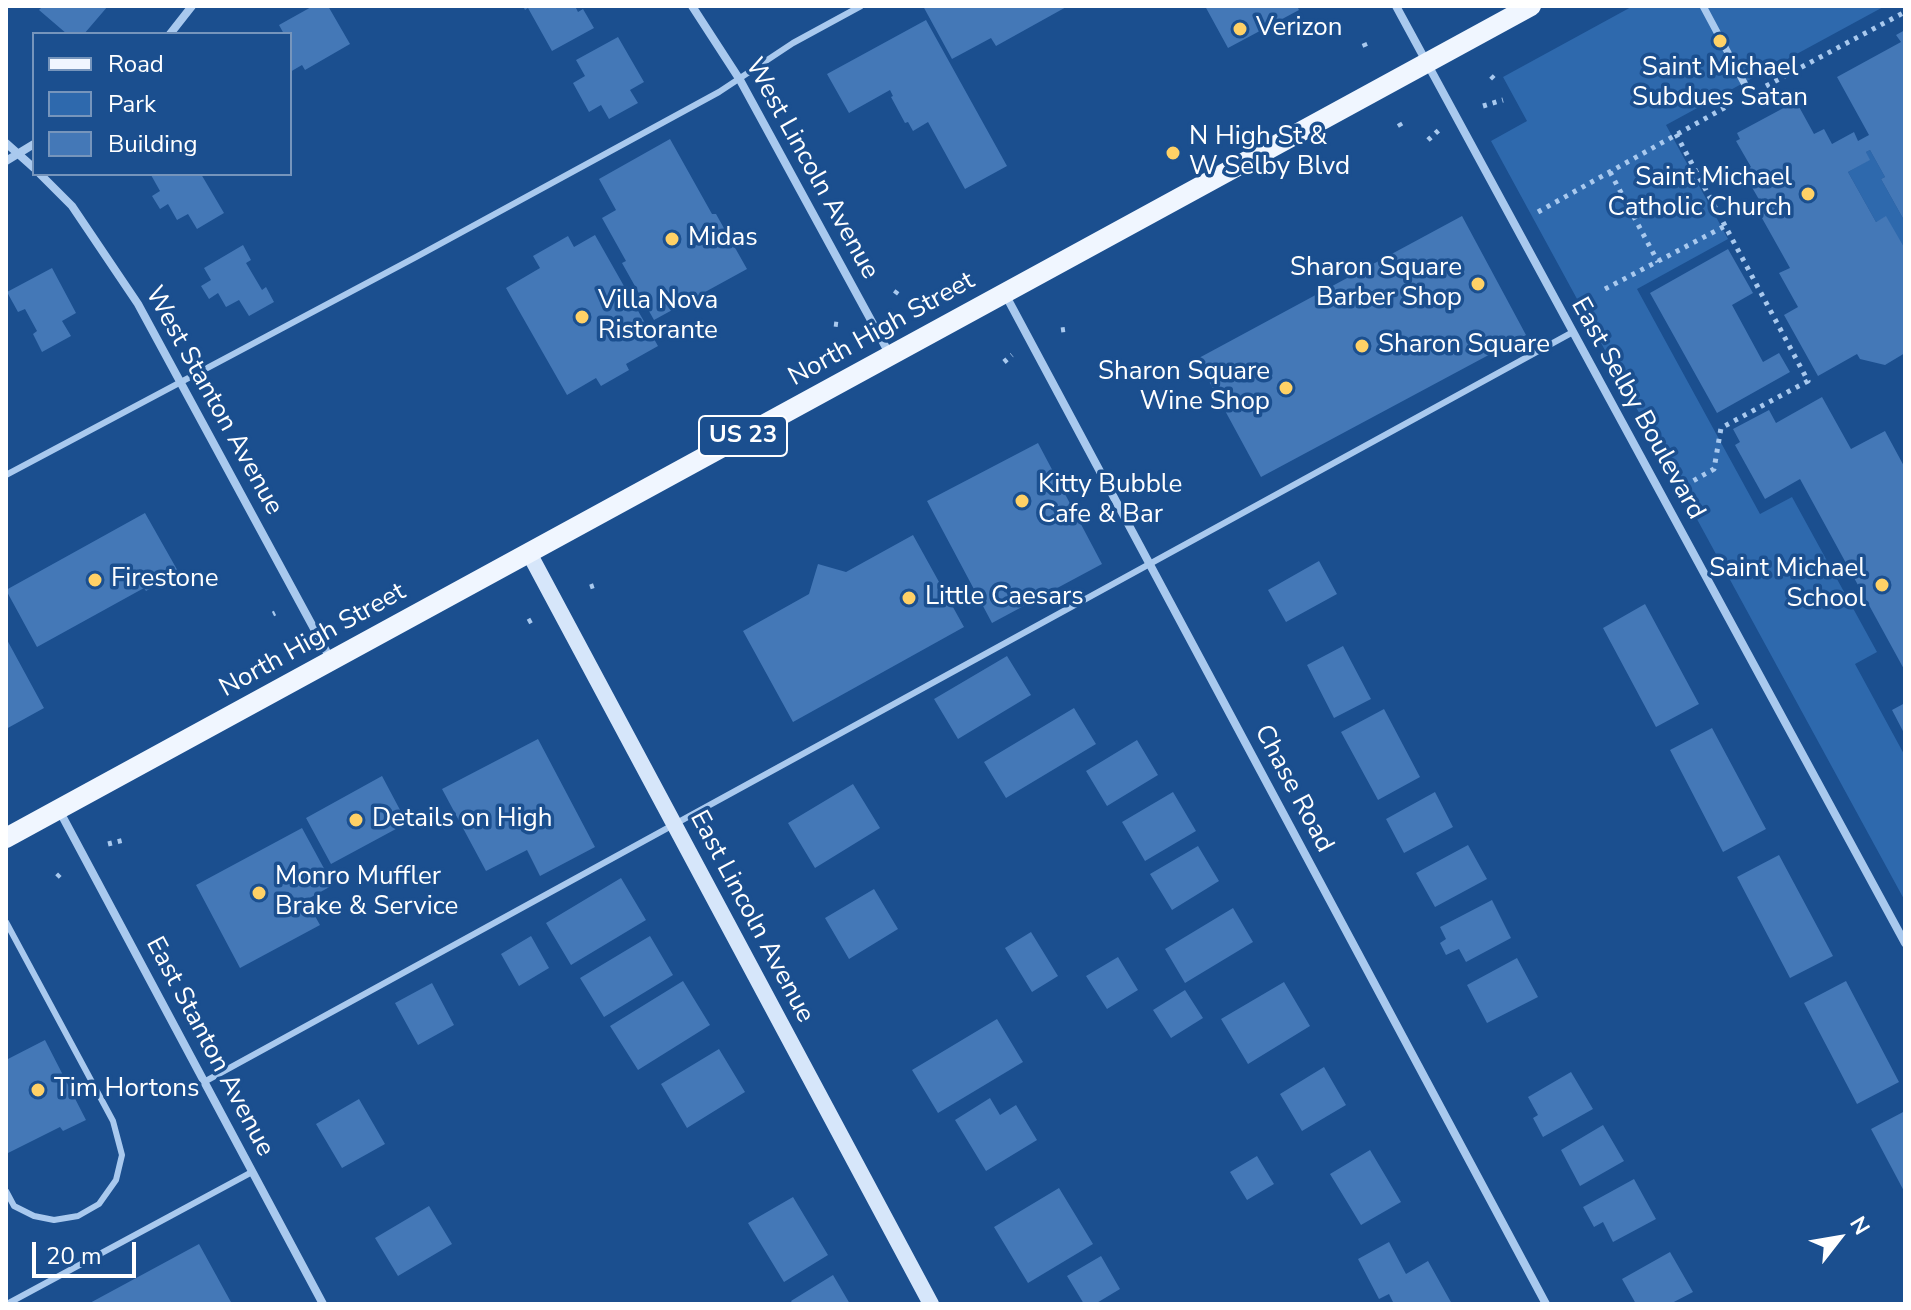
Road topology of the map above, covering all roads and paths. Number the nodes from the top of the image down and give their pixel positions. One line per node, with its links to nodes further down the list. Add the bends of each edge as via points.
1 (192, 6): 8 (street)
2 (692, 6): 12 (street, West Lincoln Avenue)
3 (861, 6): 12 (lane)
4 (1396, 6): 11 (street, East Selby Boulevard)
5 (1531, 6): 11 (main road, North High Street / US 23)
6 (1703, 6): 13 (street)
7 (1905, 12): 13 (path)
8 (172, 32)
9 (1364, 43): 10 (path)
10 (1367, 50)
11 (1426, 63): 30 (main road, North High Street / US 23); 33 (street, East Selby Boulevard)
12 (740, 80): 34 (street, West Lincoln Avenue); 37 (lane)
13 (1750, 94): 17 (path)
14 (1503, 100): 15 (path)
15 (1483, 106)
16 (1442, 128): 18 (path)
17 (1676, 134): 24 (path); 27 (path)
18 (1428, 140)
19 (6, 143): 21 (street)
20 (32, 145): 21 (street)
21 (19, 154): 22 (street); 23 (street)
22 (6, 161)
23 (32, 166)
24 (1610, 172): 26 (path); 28 (path)
25 (42, 176): 37 (street, West Stanton Avenue, via 80,219 138,304)
26 (1538, 212)
27 (1725, 226): 28 (path); 39 (path, via 1808,381 1721,428 1714,469)
28 (1658, 262): 29 (path)
29 (1605, 289)
30 (1004, 293): 34 (main road, North High Street / US 23); 41 (street, Chase Road)
31 (834, 324): 32 (path)
32 (842, 325)
33 (1573, 332): 41 (lane); 55 (street, East Selby Boulevard)
34 (891, 355): 40 (main road, North High Street / US 23)
35 (1012, 355): 36 (path)
36 (1004, 362)
37 (181, 382): 38 (lane); 46 (street, West Stanton Avenue)
38 (6, 475)
39 (1684, 486)
40 (529, 553): 46 (main road, North High Street / US 23); 48 (main road, East Lincoln Avenue)
41 (1150, 563): 48 (lane); 62 (street, Chase Road)
42 (599, 584): 43 (path)
43 (590, 587)
44 (535, 618): 45 (path)
45 (528, 622)
46 (331, 661): 47 (main road, North High Street / US 23)
47 (59, 809): 49 (main road, North High Street / US 23); 56 (street, East Stanton Avenue)
48 (674, 824): 56 (lane); 61 (main road, East Lincoln Avenue)
49 (6, 838)
50 (124, 840): 51 (path)
51 (108, 844)
52 (63, 871): 53 (path)
53 (57, 877)
54 (6, 922): 58 (lane, via 113,1121 122,1155 116,1180 99,1204 78,1216 34,1216 14,1206)
55 (1905, 943)
56 (204, 1082): 57 (street, East Stanton Avenue)
57 (252, 1172): 59 (lane); 60 (street, East Stanton Avenue)
58 (6, 1191)
59 (7, 1304)
60 (323, 1304)
61 (931, 1304)
62 (1546, 1304)

